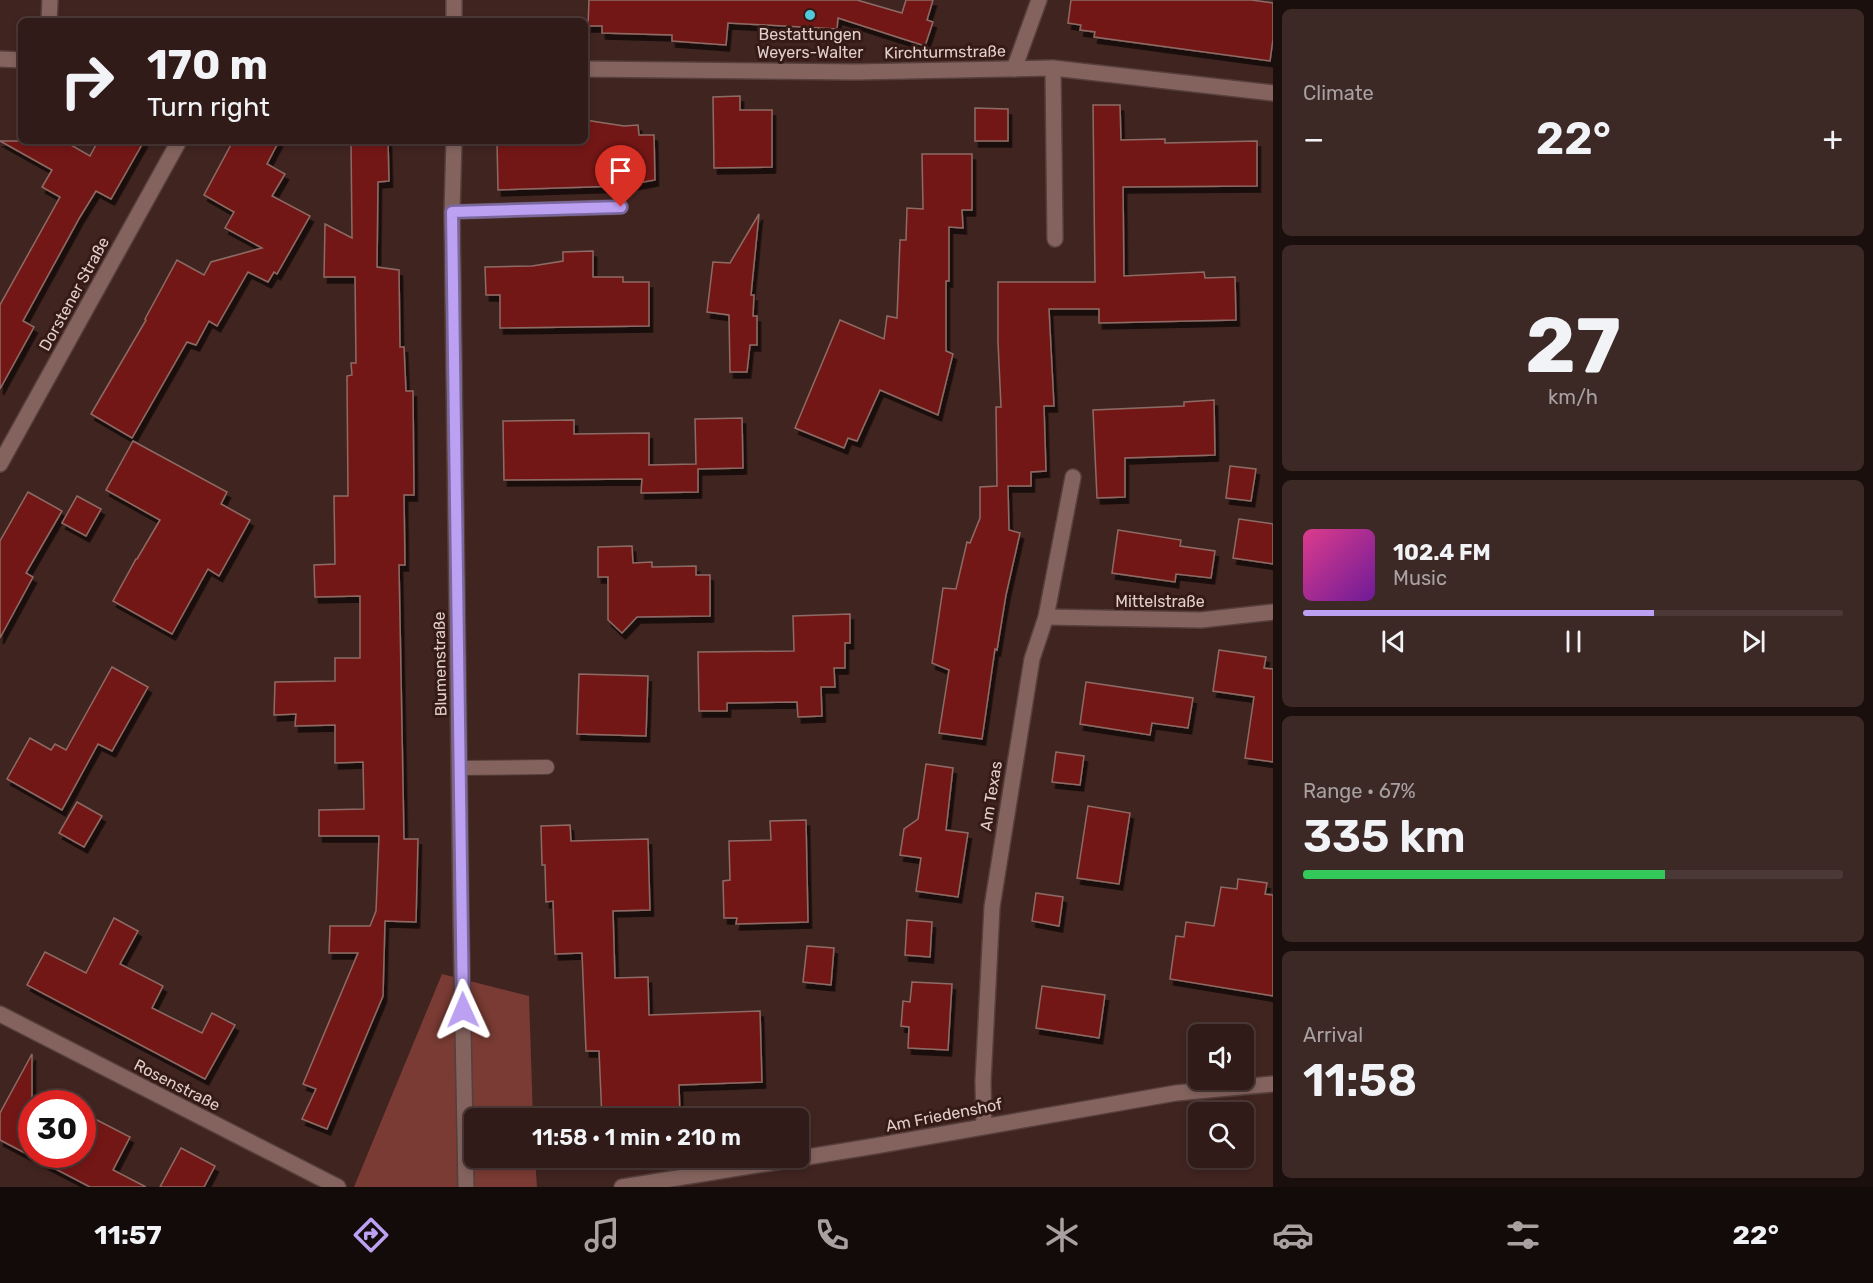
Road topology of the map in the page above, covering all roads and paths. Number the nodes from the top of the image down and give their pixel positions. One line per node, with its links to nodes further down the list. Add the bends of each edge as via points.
1 (50, 0): 4 (street)
2 (454, 0): 5 (street)
3 (1039, 0): 10 (street)
4 (49, 18)
5 (454, 18)
6 (0, 59): 7 (street)
7 (18, 60)
8 (1053, 68): 10 (street, Kirchturmstraße); 11 (street, Kirchturmstraße); 16 (street)
9 (588, 69): 10 (street, Kirchturmstraße)
10 (1014, 69)
11 (1273, 93)
12 (177, 144): 17 (street, Dorstener Straße)
13 (454, 144): 15 (street, Blumenstraße)
14 (621, 207): 15 (lane)
15 (452, 212): 22 (street, Blumenstraße)
16 (1055, 239)
17 (0, 464)
18 (1073, 477): 20 (street, Am Texas)
19 (1273, 612): 20 (street, Mittelstraße, via 1201,620)
20 (1046, 617): 25 (street, Am Texas, via 1032,659 992,907)
21 (547, 767): 22 (lane)
22 (459, 768): 27 (street, Blumenstraße)
23 (0, 1014): 26 (street, Rosenstraße)
24 (1273, 1084): 25 (street, Am Friedenshof, via 1176,1093)
25 (984, 1126): 28 (street, Am Friedenshof)
26 (339, 1187)
27 (466, 1187)
28 (622, 1187)

